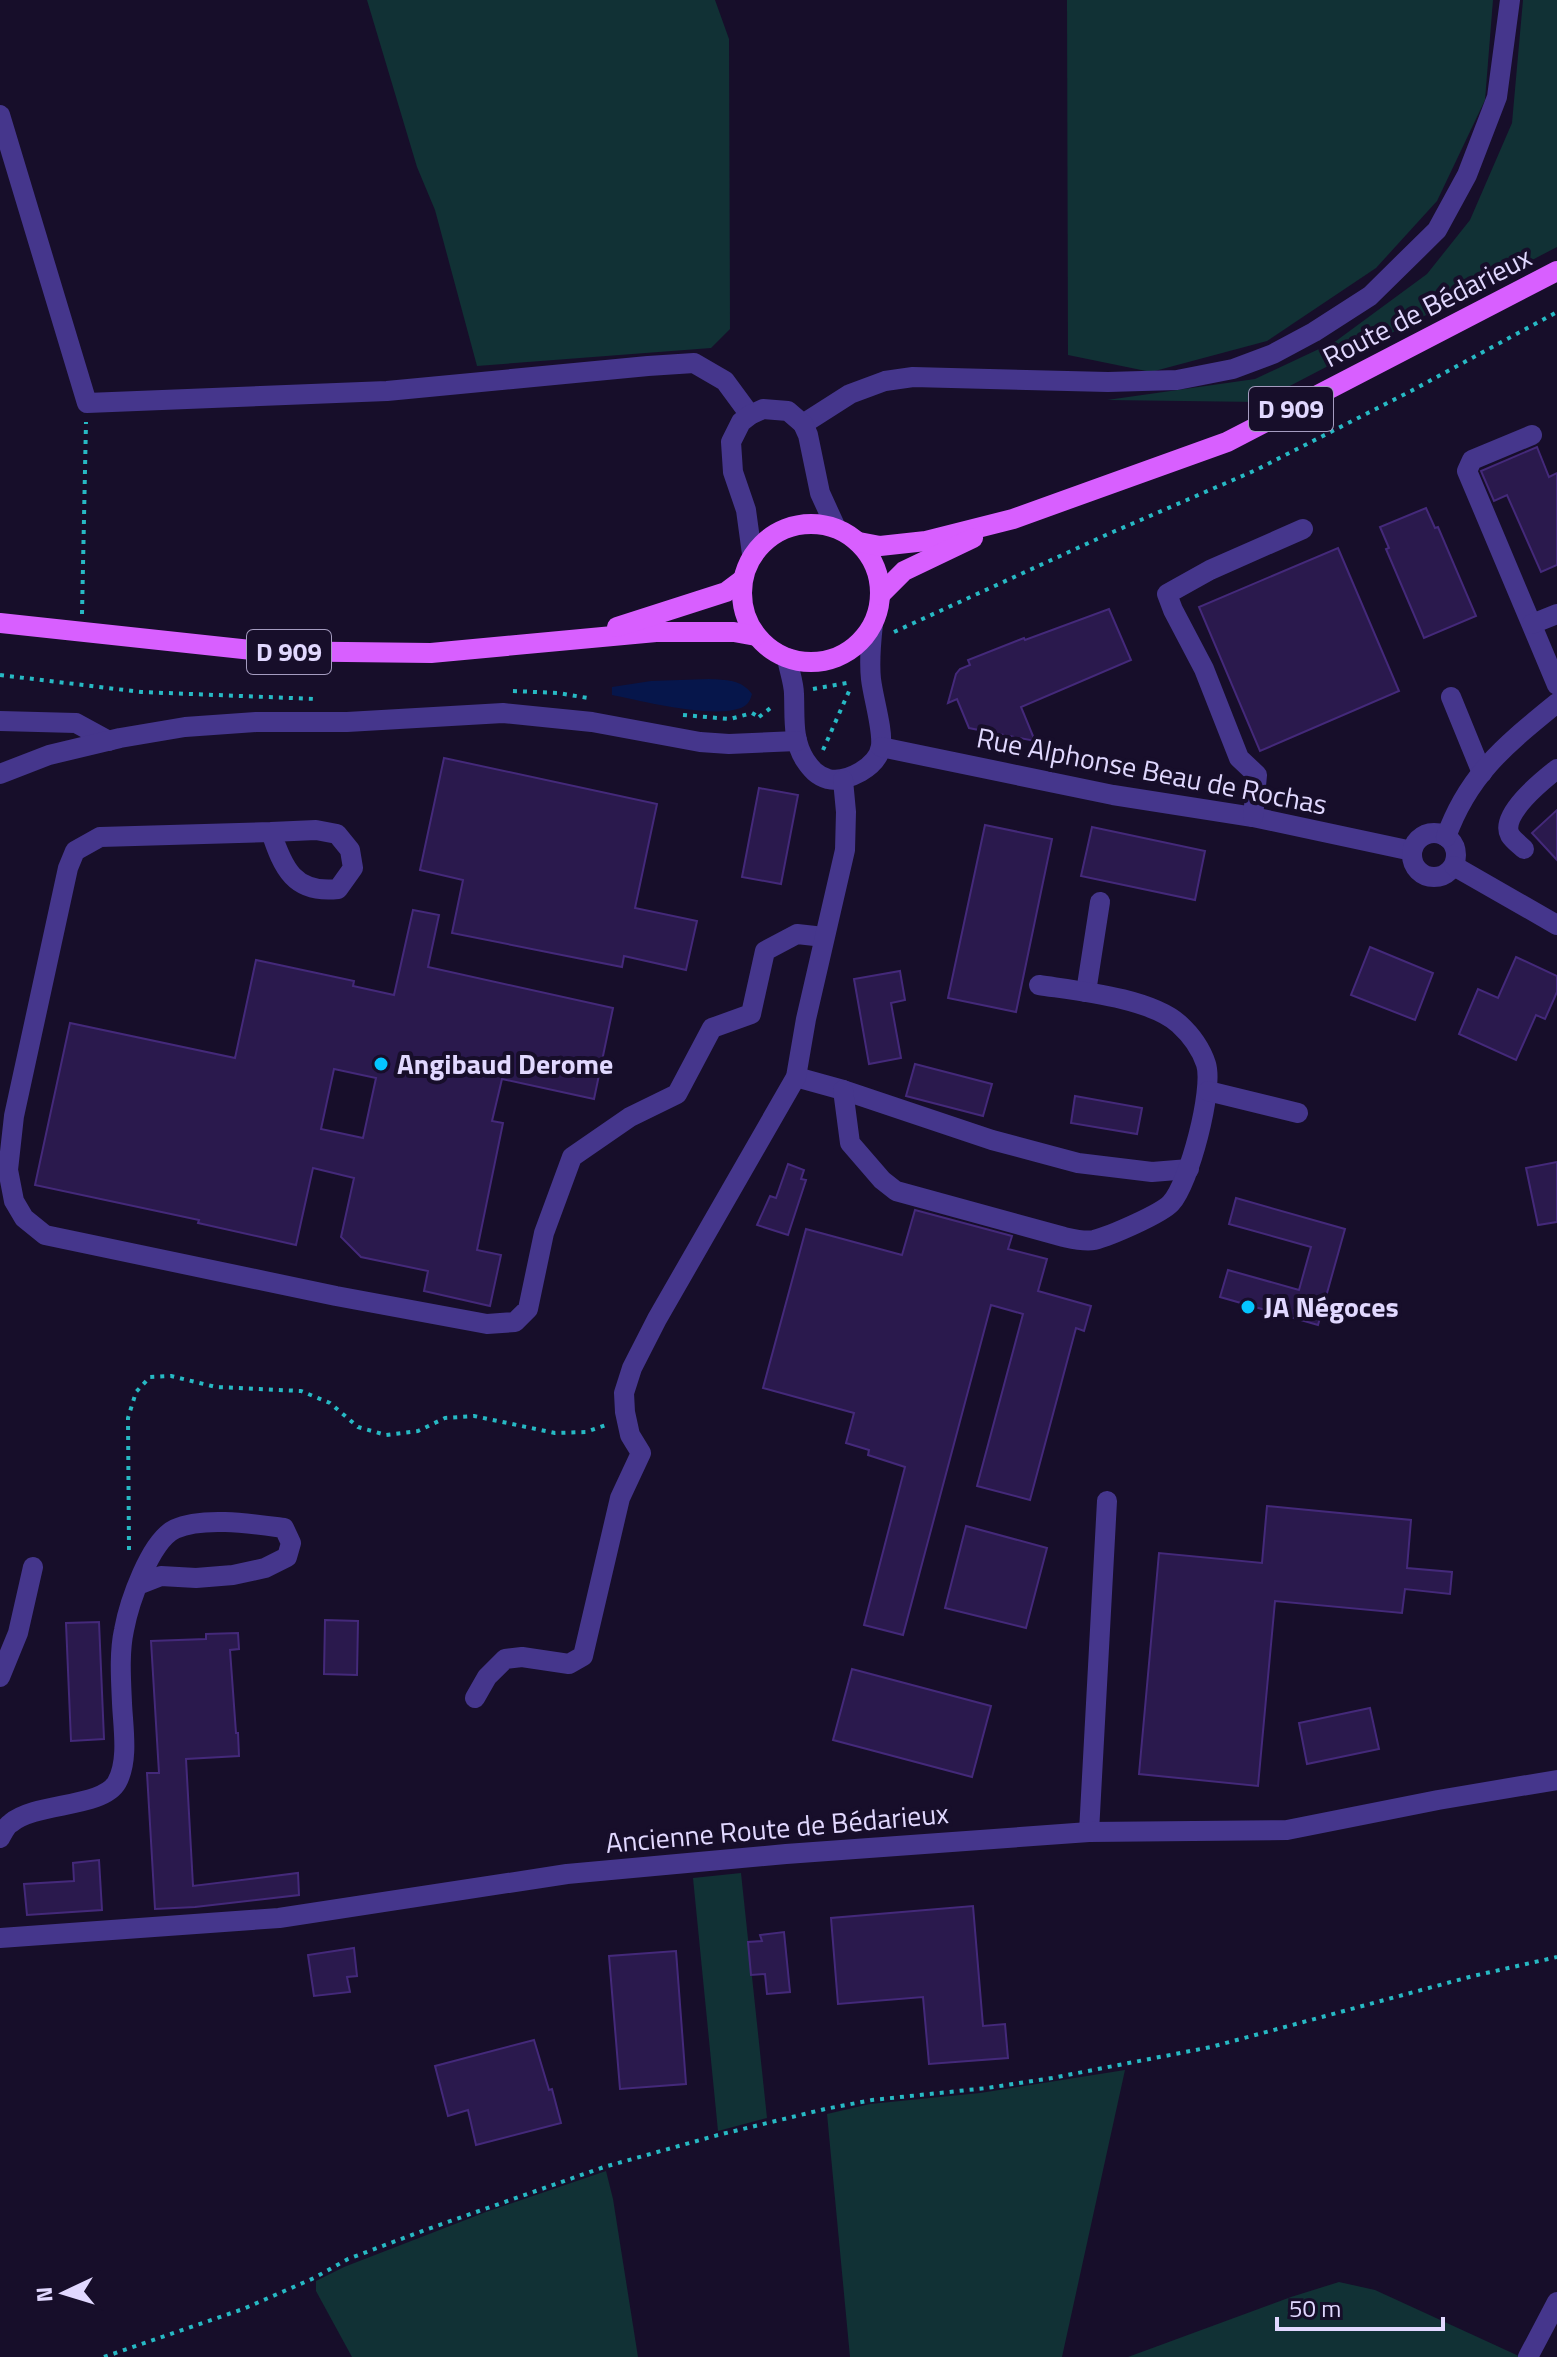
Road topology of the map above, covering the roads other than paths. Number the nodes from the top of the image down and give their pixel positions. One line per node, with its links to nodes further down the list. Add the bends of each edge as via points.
1 (1510, 0): 5 (street, via 1497,97 1467,175 1437,230 1370,296 1314,332 1233,369 1177,380 885,381 850,394)
2 (0, 115): 4 (street, via 87,403 387,391 694,363 725,381)
3 (1557, 271): 7 (main road, Route de Bédarieux / D 909, via 1227,442)
4 (750, 415): 5 (street, via 776,408); 11 (street, via 735,431 731,455)
5 (803, 424): 8 (street, via 820,493)
6 (1532, 435): 16 (street, via 1472,460 1467,471)
7 (1013, 519): 10 (main road, Route de Bédarieux / D 909, via 926,541 880,546); 13 (main road, Route de Bédarieux / D 909, via 904,571)
8 (836, 528): 10 (main road); 11 (main road, via 799,524 765,540)
9 (1303, 529): 32 (street, via 1167,594 1239,758 1257,775)
10 (859, 542): 13 (main road, via 871,558)
11 (752, 554): 12 (main road)
12 (742, 580): 18 (main road, via 746,619); 19 (main road, D 909, via 726,592)
13 (880, 595): 17 (main road)
14 (1557, 614): 16 (street)
15 (0, 623): 19 (main road, D 909, via 261,651 431,653)
16 (1532, 624): 21 (street)
17 (882, 628): 20 (main road, via 827,661); 27 (street, via 870,665)
18 (756, 636): 19 (main road, D 909, via 656,632); 20 (main road)
19 (579, 639)
20 (787, 658): 26 (street)
21 (1557, 685)
22 (1451, 697): 29 (street)
23 (1557, 703): 29 (street, via 1499,751)
24 (0, 721): 25 (street, via 76,723)
25 (109, 741): 26 (street, via 185,727 503,713 592,722 700,742); 30 (street)
26 (797, 741): 31 (street, via 814,772)
27 (881, 747): 31 (street, via 869,765); 32 (street, Rue Alphonse Beau de Rochas, via 1113,795)
28 (1557, 769): 35 (street, via 1513,812 1507,825)
29 (1482, 773): 34 (street, via 1462,798)
30 (0, 774)
31 (843, 780): 40 (street, via 845,850)
32 (1253, 817): 36 (street, Rue Alphonse Beau de Rochas)
33 (271, 832): 40 (street, via 100,837 75,851 14,1116 8,1170 14,1201 24,1218 45,1235 487,1324 515,1322 528,1309 544,1233 572,1157 630,1117 677,1094 712,1028 751,1014 765,951 797,934)
34 (1446, 837): 36 (street, via 1429,833); 37 (street, via 1456,850)
35 (1524, 849)
36 (1412, 851): 37 (street, via 1414,867 1426,877 1442,876)
37 (1454, 866): 39 (street)
38 (1100, 902): 42 (street)
39 (1557, 925)
40 (824, 937): 43 (street)
41 (1039, 985): 42 (street)
42 (1086, 992): 45 (street, via 1164,1013 1179,1024 1207,1065)
43 (796, 1077): 44 (street); 52 (street, via 632,1368 624,1393 626,1418 641,1453 620,1498 583,1656 569,1664 505,1659)
44 (843, 1090): 47 (street, via 1078,1163 1152,1172); 47 (street, via 850,1143 896,1191 1064,1237 1092,1241 1148,1218 1171,1203)
45 (1208, 1091): 46 (street); 47 (street)
46 (1298, 1113)
47 (1189, 1169)
48 (1107, 1501): 54 (street)
49 (33, 1567): 51 (street, via 18,1633)
50 (138, 1585): 50 (street, via 151,1551 174,1529 210,1522 257,1524 284,1528 291,1543 287,1557 265,1568 196,1578 161,1576); 55 (street, via 124,1630 123,1760 117,1783 104,1794 26,1815 10,1823)
51 (0, 1677)
52 (475, 1698)
53 (1557, 1780): 54 (street, Ancienne Route de Bédarieux, via 1287,1830)
54 (1089, 1832): 56 (street, Ancienne Route de Bédarieux, via 567,1874 279,1918)
55 (0, 1838)
56 (0, 1938)
57 (1557, 2302): 58 (street)
58 (1528, 2357)

